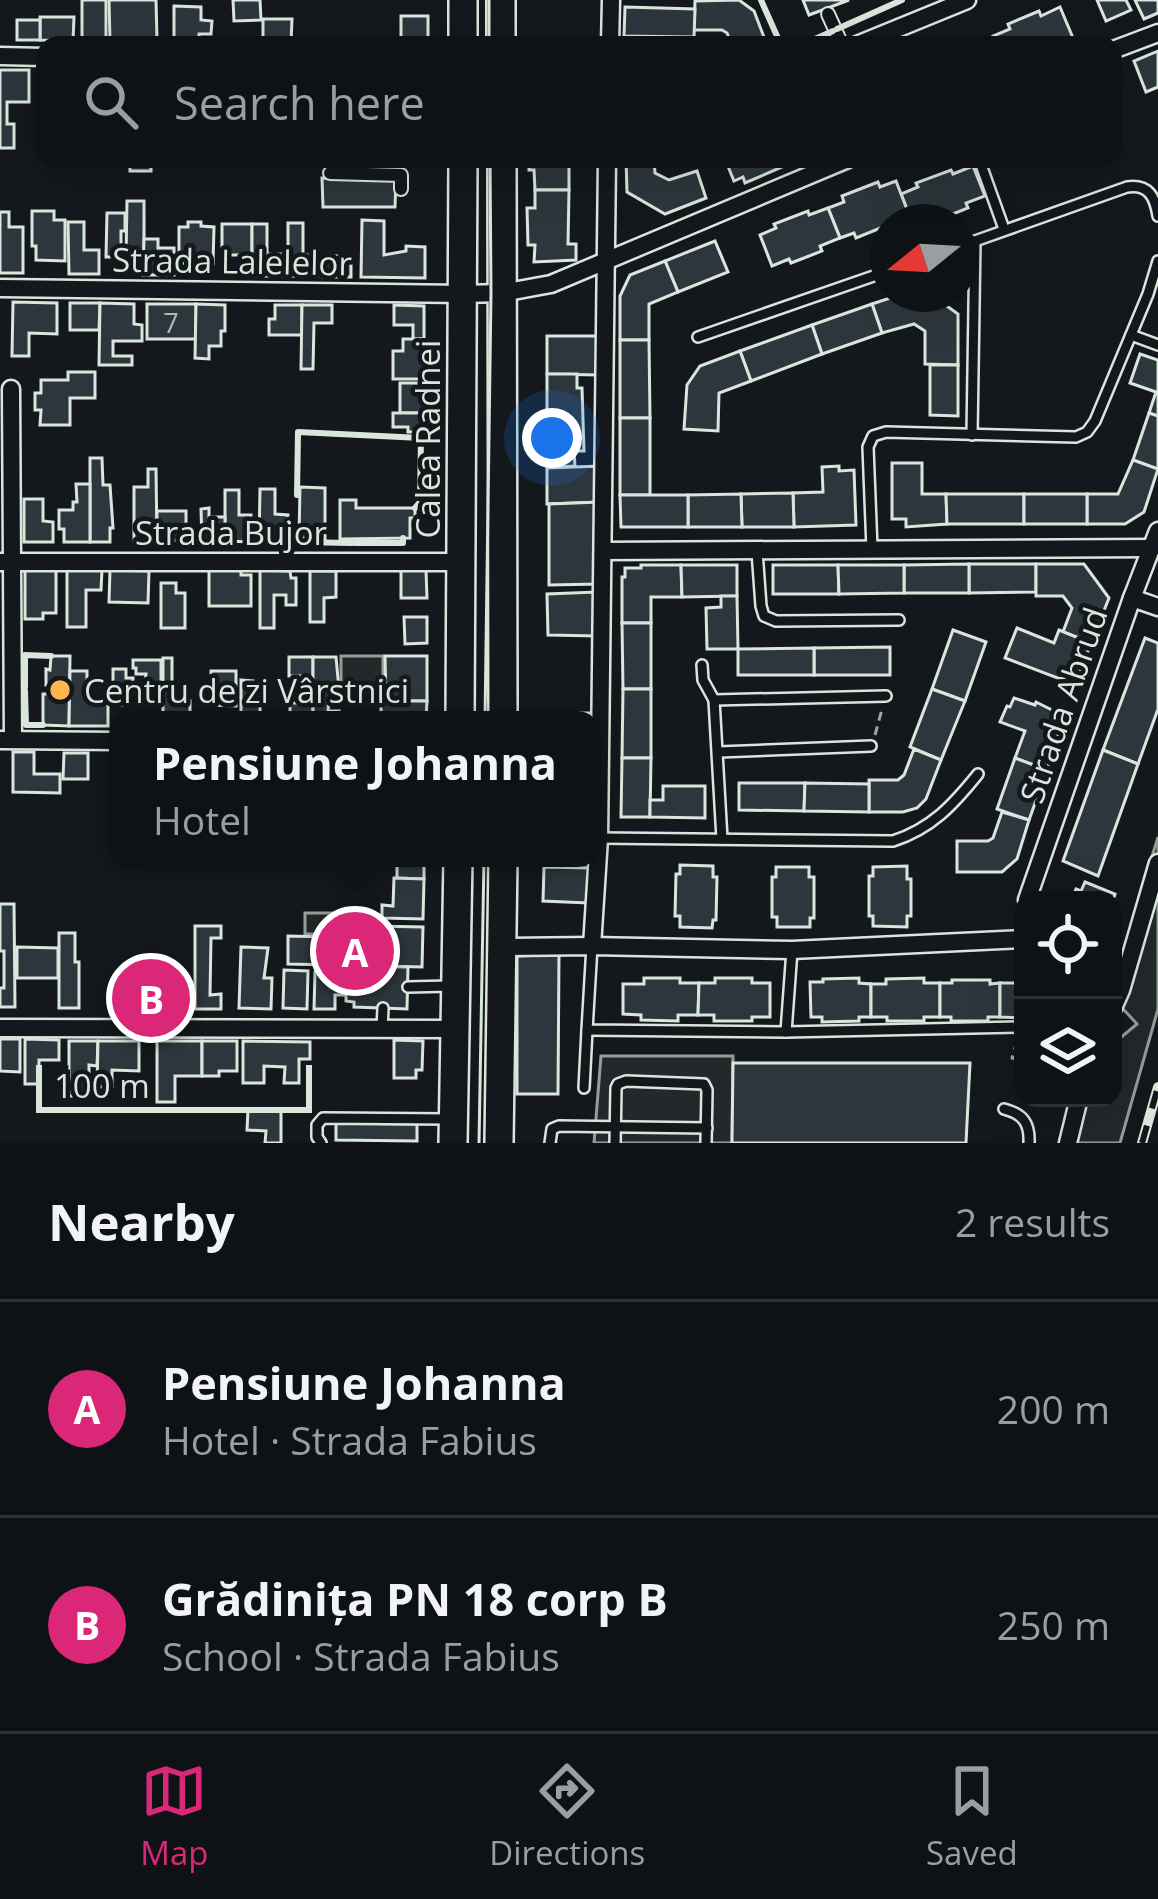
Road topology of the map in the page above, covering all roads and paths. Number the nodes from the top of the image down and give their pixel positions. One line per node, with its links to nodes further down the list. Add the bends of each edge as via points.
1 (463, 0): 7 (main road)
2 (501, 0): 8 (main road)
3 (611, 0): 9 (street)
4 (967, 0): 11 (street)
5 (828, 14): 10 (street)
6 (1158, 33): 12 (street)
7 (463, 36)
8 (501, 36)
9 (610, 36)
10 (838, 36)
11 (879, 36)
12 (1122, 47)
13 (0, 56): 14 (street)
14 (36, 57)
15 (463, 168): 30 (main road, Calea Radnei)
16 (502, 168): 29 (main road)
17 (607, 168): 26 (street)
18 (827, 168): 26 (street, Strada Lalelelor)
19 (982, 168): 23 (lane)
20 (330, 173): 21 (street, via 401,175)
21 (401, 189)
22 (1158, 216): 23 (lane, via 1139,185)
23 (1004, 229): 24 (lane)
24 (978, 240)
25 (1158, 261): 32 (lane)
26 (604, 263): 29 (street, Strada Lalelelor); 39 (street)
27 (870, 277): 33 (lane)
28 (0, 288): 30 (street, Strada Lalelelor)
29 (502, 293): 30 (street, Strada Lalelelor); 50 (main road)
30 (463, 294): 42 (main road, Calea Radnei)
31 (974, 312): 36 (lane)
32 (1130, 335): 34 (lane); 36 (lane, via 1088,432)
33 (698, 337)
34 (1158, 345)
35 (11, 389): 41 (street)
36 (972, 435): 38 (lane, via 873,436)
37 (1155, 539): 38 (street); 43 (street, Strada Abrud)
38 (872, 550): 40 (street)
39 (604, 551): 40 (street); 51 (street)
40 (757, 551): 45 (lane, via 764,616)
41 (6, 562): 42 (street, Strada Bujor); 52 (street)
42 (463, 562): 49 (main road, Calea Radnei)
43 (1132, 598): 44 (street); 63 (street, Strada Abrud)
44 (1158, 607)
45 (899, 620)
46 (702, 665): 48 (lane)
47 (886, 696): 48 (lane); 54 (path)
48 (714, 700): 55 (lane)
49 (460, 711)
50 (503, 711)
51 (601, 723)
52 (6, 740): 53 (street)
53 (109, 741)
54 (871, 746): 55 (lane)
55 (719, 752): 58 (lane)
56 (978, 774): 58 (lane, via 952,807 893,841)
57 (601, 838): 58 (lane)
58 (722, 839)
59 (1158, 863): 70 (street)
60 (458, 867): 68 (main road)
61 (502, 867): 66 (main road)
62 (597, 867): 65 (street)
63 (1030, 891)
64 (1014, 939): 67 (street)
65 (592, 946): 66 (street); 67 (street); 76 (lane)
66 (502, 947): 84 (main road)
67 (792, 950): 77 (lane)
68 (456, 986): 69 (lane); 75 (main road)
69 (408, 987)
70 (1117, 999)
71 (382, 1008): 74 (lane)
72 (1014, 1027): 77 (lane)
73 (0, 1028): 74 (street)
74 (382, 1029): 75 (street)
75 (454, 1029): 83 (main road)
76 (587, 1030): 77 (lane); 78 (lane)
77 (786, 1032)
78 (584, 1088)
79 (1077, 1107): 90 (street)
80 (1004, 1109): 89 (lane, via 1024,1119)
81 (615, 1127): 82 (lane); 82 (lane, via 618,1084 650,1082 704,1084); 86 (lane, via 559,1126); 87 (lane)
82 (706, 1128): 88 (lane)
83 (454, 1131): 85 (lane, via 323,1118)
84 (503, 1137)
85 (321, 1143)
86 (550, 1143)
87 (615, 1143)
88 (706, 1143)
89 (1029, 1143)
90 (1068, 1143)

